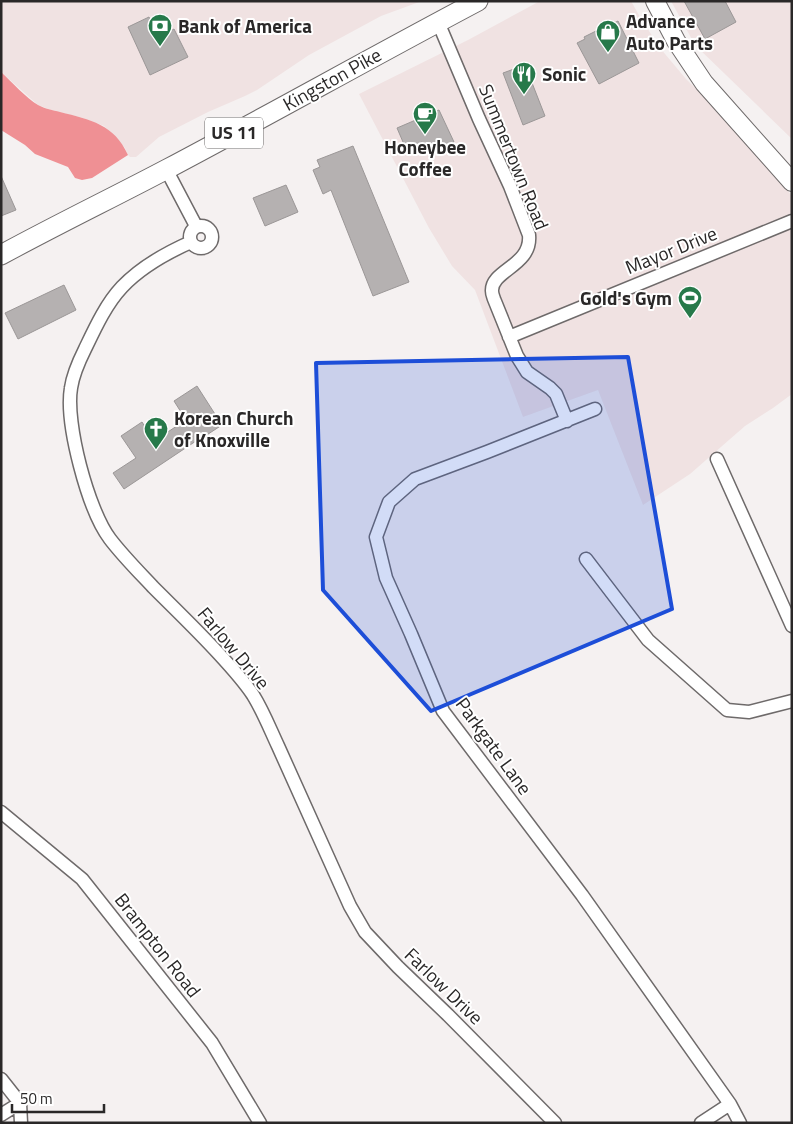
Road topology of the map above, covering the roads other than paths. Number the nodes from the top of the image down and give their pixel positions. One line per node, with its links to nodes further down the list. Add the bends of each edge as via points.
1 (478, 1): 3 (main road, Kingston Pike / US 11)
2 (655, 1): 5 (street, via 704,83)
3 (438, 22): 4 (main road, Kingston Pike / US 11); 10 (street, Summertown Road, via 529,235 524,255 494,281 492,291)
4 (166, 169): 7 (street, Farlow Drive); 9 (main road, Kingston Pike / US 11)
5 (792, 182)
6 (792, 221): 10 (street, Mayor Drive)
7 (196, 226): 8 (street, via 190,232); 8 (street, Farlow Drive, via 209,229 212,239 202,248)
8 (191, 242): 24 (street, Farlow Drive, via 165,254 121,288 97,324 74,374 70,402 74,438 94,510 108,537 127,560 199,632 252,694 365,932)
9 (1, 255)
10 (509, 337): 12 (street, Summertown Road, via 527,372 556,394)
11 (595, 409): 12 (street, Parkgate Lane)
12 (567, 421): 20 (street, Parkgate Lane, via 415,479 389,502 376,537 386,578 443,711 582,895)
13 (717, 459): 15 (street)
14 (586, 558): 16 (street, via 648,640 727,710 749,712)
15 (792, 626)
16 (792, 701)
17 (1, 812): 23 (street, Brampton Road, via 82,880 212,1044)
18 (1, 1079): 19 (street)
19 (20, 1103): 21 (street); 22 (street)
20 (730, 1104): 25 (street); 26 (street, Parkgate Lane)
21 (1, 1115)
22 (21, 1123)
23 (260, 1123)
24 (555, 1123)
25 (701, 1123)
26 (740, 1123)

